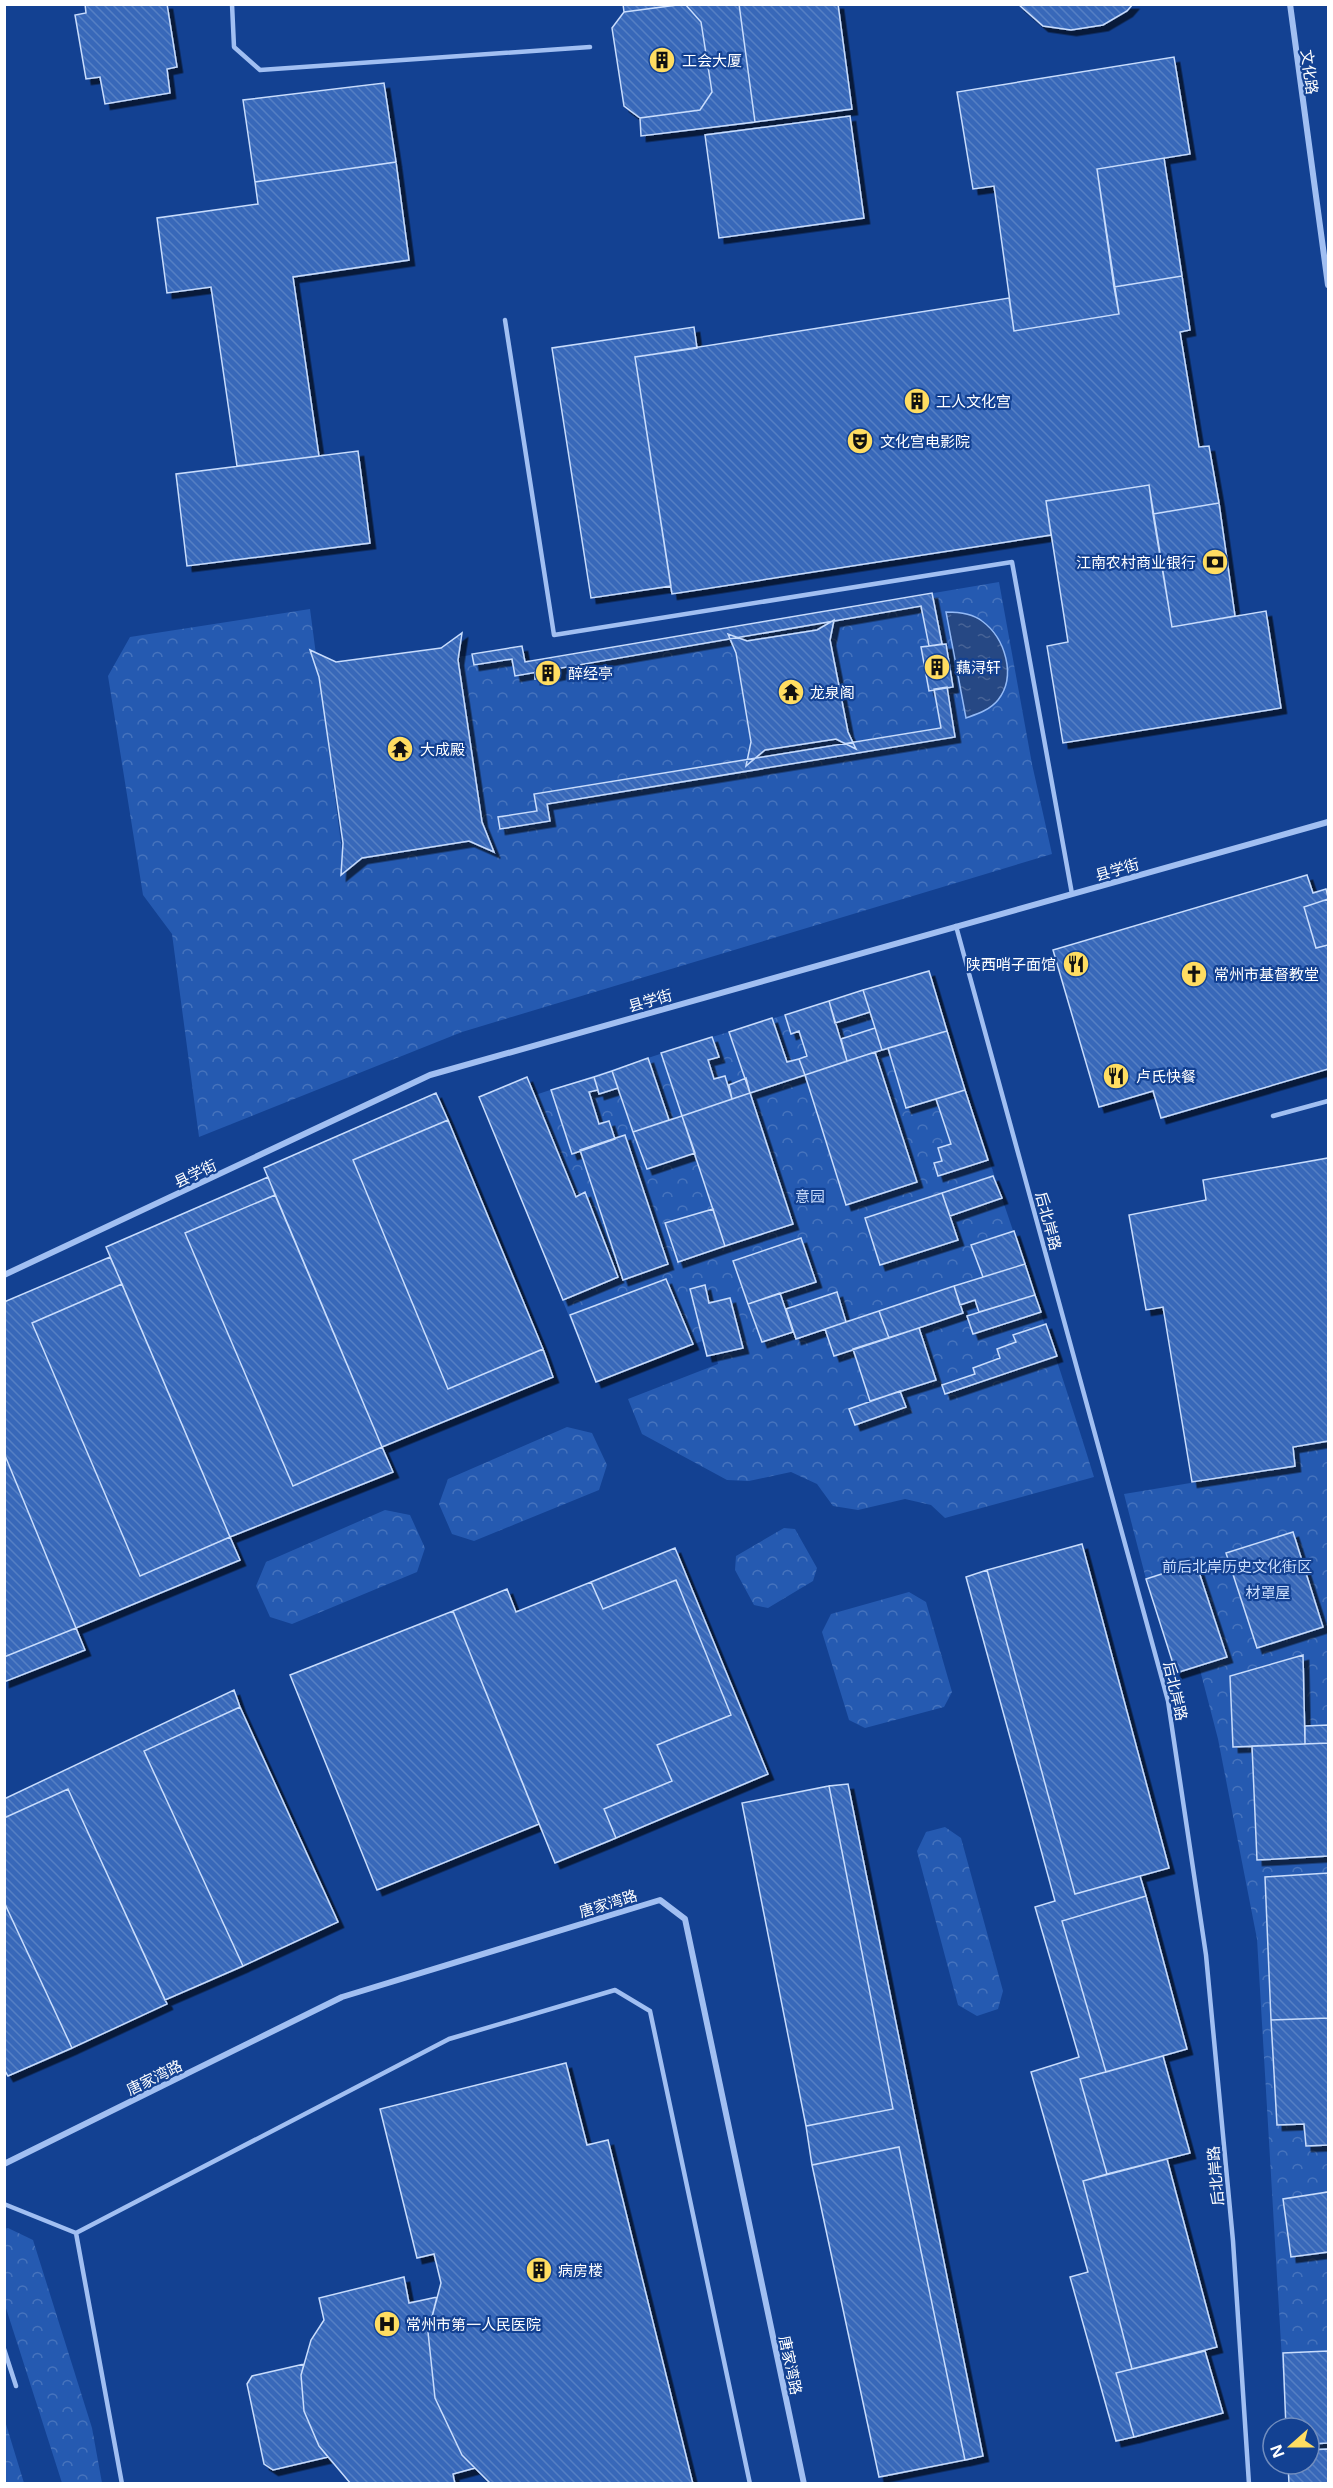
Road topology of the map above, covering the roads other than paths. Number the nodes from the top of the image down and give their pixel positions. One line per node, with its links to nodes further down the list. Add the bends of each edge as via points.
1 (232, 4): 3 (lane, via 234,47 260,70)
2 (1290, 4): 4 (street, 文化路)
3 (590, 47)
4 (1329, 285)
5 (505, 320): 7 (lane, via 554,635 1012,562)
6 (1329, 822): 7 (street, 县学街)
7 (1072, 894): 8 (street, 县学街)
8 (956, 926): 11 (street, 县学街, via 430,1076); 20 (lane, 后北岸路, via 1168,1701 1206,1955 1233,2241)
9 (1329, 1101): 10 (lane)
10 (1273, 1116)
11 (4, 1275)
12 (4, 2164): 19 (street, 唐家湾路, via 342,1996 660,1900 685,1919)
13 (4, 2204): 14 (lane)
14 (76, 2234): 17 (lane); 18 (lane, via 449,2039 615,1990 650,2011)
15 (4, 2349): 16 (lane)
16 (16, 2386)
17 (122, 2484)
18 (750, 2484)
19 (804, 2484)
20 (1250, 2484)

